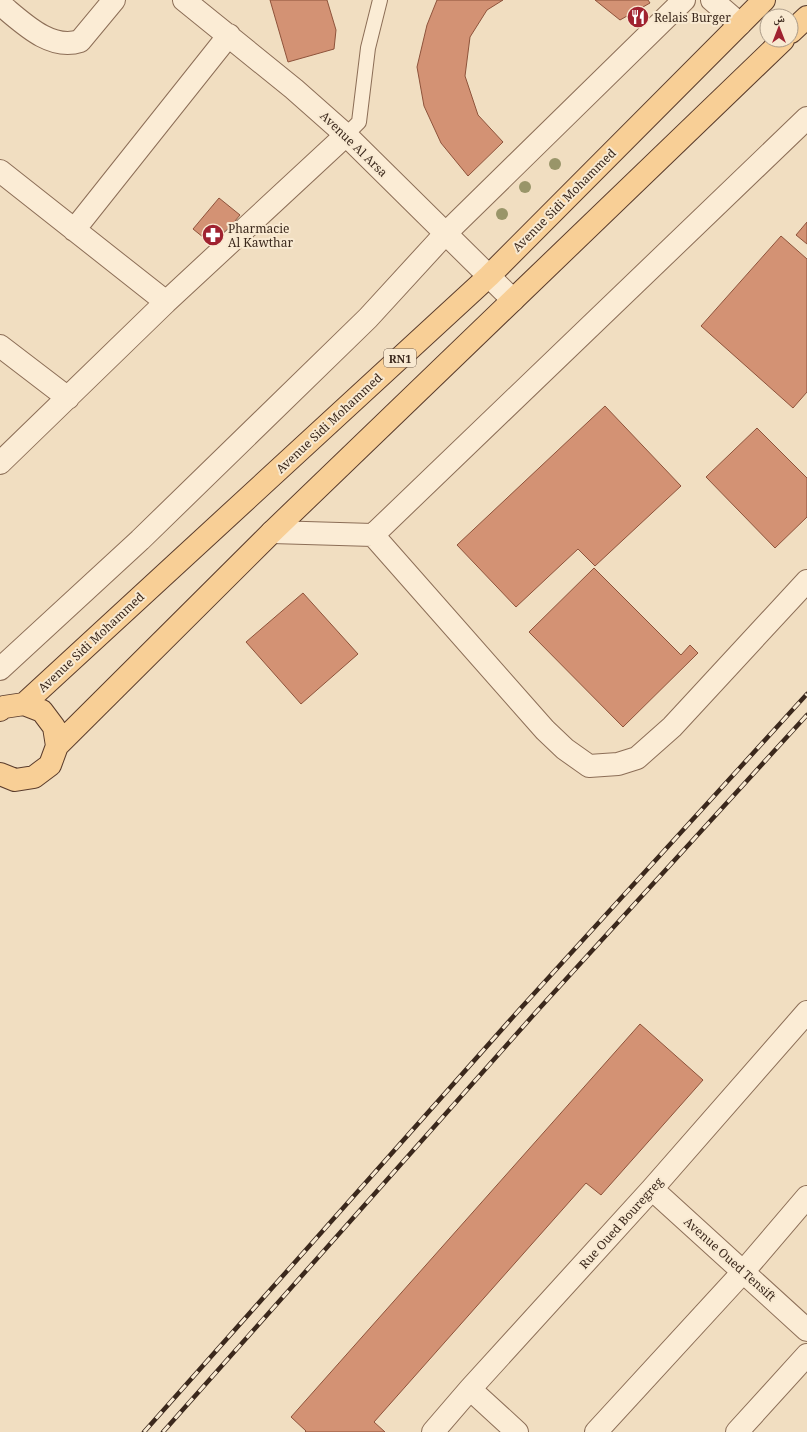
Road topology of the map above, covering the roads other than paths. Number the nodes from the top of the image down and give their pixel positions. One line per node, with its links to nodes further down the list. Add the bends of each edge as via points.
1 (114, 0): 7 (street, via 80,41 72,44 60,43 33,31)
2 (184, 0): 11 (street, Avenue Al Arsa)
3 (380, 0): 14 (lane, via 368,48 359,122)
4 (684, 0): 17 (street)
5 (712, 0): 9 (street)
6 (764, 0): 9 (main road, Avenue Sidi Mohammed / RN1)
7 (0, 4)
8 (807, 17): 10 (main road)
9 (740, 24): 18 (main road, Avenue Sidi Mohammed / RN1)
10 (799, 24)
11 (228, 35): 14 (street, Avenue Al Arsa); 16 (street)
12 (775, 48): 19 (main road)
13 (807, 118): 25 (street)
14 (346, 135): 17 (street, Avenue Al Arsa); 20 (street)
15 (0, 171): 16 (street)
16 (74, 230): 20 (street)
17 (446, 234): 18 (street, Avenue Al Arsa); 27 (street, via 368,318 140,540)
18 (489, 276): 19 (street, Avenue Al Arsa); 28 (main road, Avenue Sidi Mohammed / RN1)
19 (513, 300): 24 (main road)
20 (166, 302): 22 (street)
21 (0, 346): 22 (street)
22 (68, 398): 23 (street)
23 (0, 464)
24 (272, 532): 25 (street); 30 (main road)
25 (373, 535): 26 (street, via 545,730 565,749 589,766 618,764 637,758 654,745)
26 (807, 581)
27 (0, 669)
28 (24, 704): 29 (main road); 30 (main road, via 42,711 50,721 54,727)
29 (0, 710)
30 (57, 746): 31 (main road, via 50,765 34,777)
31 (5, 782)
32 (807, 1012): 33 (street, Rue Oued Bouregreg)
33 (652, 1189): 35 (street, Avenue Oued Tensift); 38 (street, Rue Oued Bouregreg)
34 (807, 1197): 35 (street)
35 (743, 1272): 36 (street, Avenue Oued Tensift); 41 (street)
36 (807, 1330)
37 (807, 1355): 42 (street)
38 (470, 1389): 39 (street, Rue Oued Bouregreg); 40 (street)
39 (433, 1432)
40 (517, 1432)
41 (596, 1432)
42 (737, 1432)

